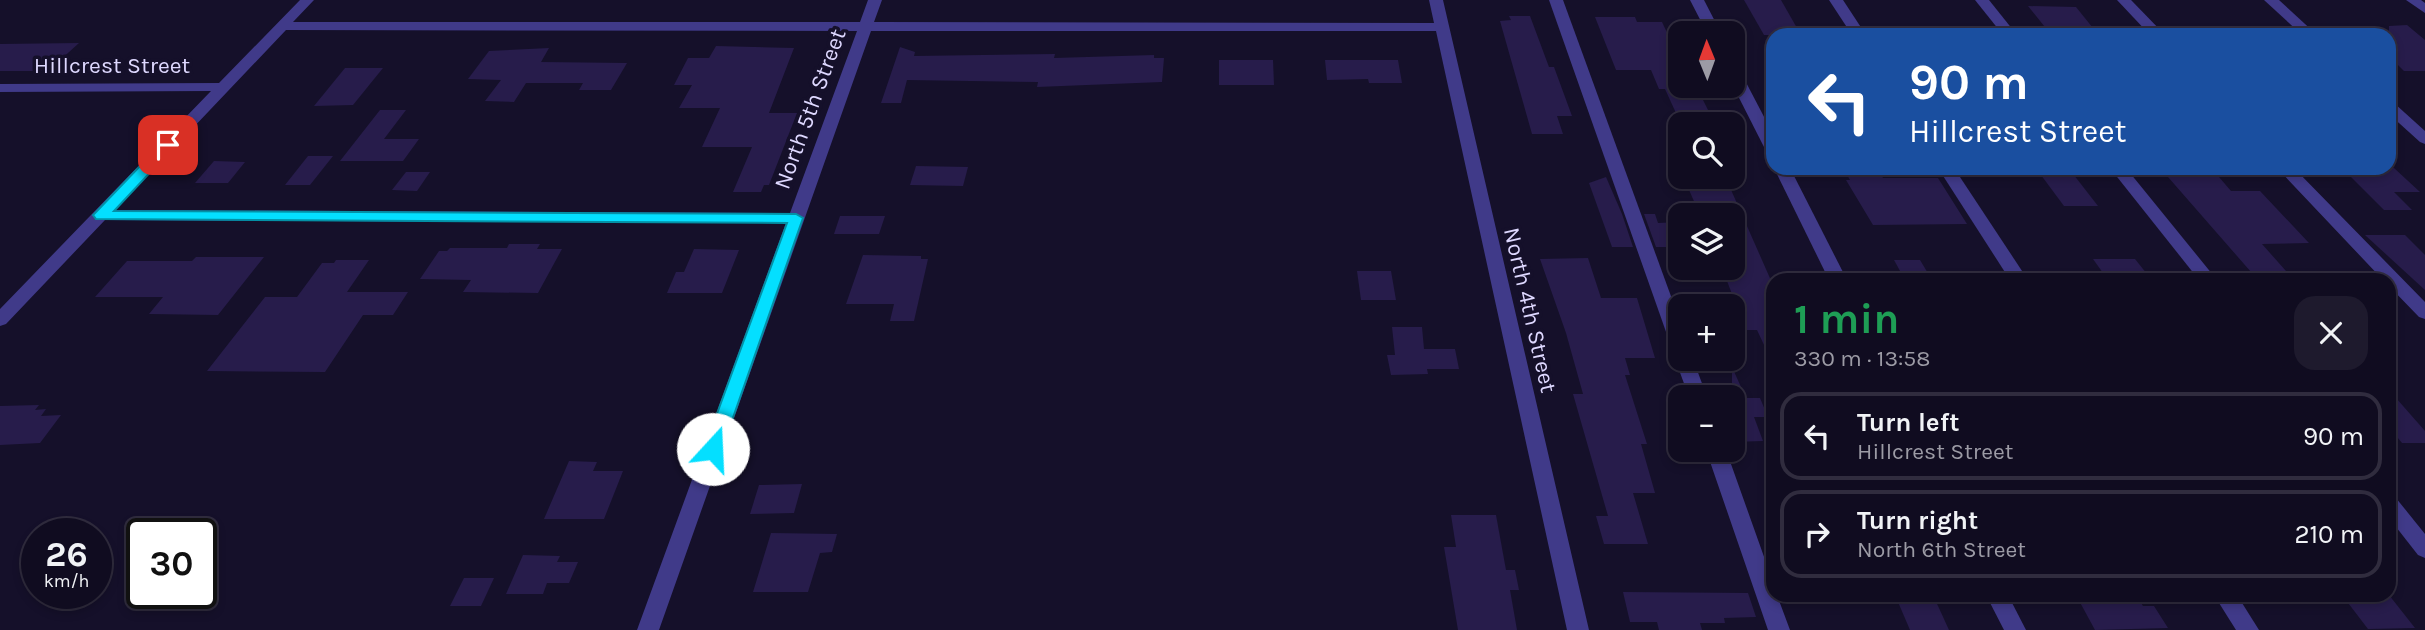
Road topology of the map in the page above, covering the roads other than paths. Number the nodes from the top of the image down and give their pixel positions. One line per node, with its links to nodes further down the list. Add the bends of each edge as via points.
1 (307, 0): 13 (street)
2 (875, 0): 14 (street, North 5th Street)
3 (1436, 0): 15 (street, North 4th Street)
4 (1556, 0): 37 (street)
5 (1697, 0): 12 (street)
6 (1836, 0): 16 (street)
7 (1982, 0): 17 (street)
8 (2124, 0): 18 (street)
9 (2271, 0): 19 (street)
10 (2413, 0): 11 (street)
11 (2425, 9)
12 (1708, 21)
13 (282, 26): 14 (street); 20 (street)
14 (866, 26): 15 (street); 31 (street, North 5th Street)
15 (1443, 27): 48 (street, North 4th Street)
16 (1854, 28)
17 (2004, 28)
18 (2151, 28)
19 (2302, 28)
20 (224, 87): 21 (street, Hillcrest Street); 30 (street)
21 (0, 88)
22 (1745, 94): 24 (street)
23 (2396, 112): 25 (street)
24 (1766, 135)
25 (2425, 139)
26 (1786, 175): 32 (street)
27 (1951, 175): 33 (street)
28 (2124, 175): 34 (street)
29 (2292, 175): 35 (street)
30 (101, 215): 31 (street); 39 (street)
31 (796, 218): 47 (street, North 5th Street)
32 (1834, 273)
33 (2014, 273)
34 (2202, 273)
35 (2386, 273)
36 (2396, 283): 38 (street)
37 (1668, 313)
38 (2425, 313)
39 (0, 320)
40 (1720, 462): 43 (street)
41 (2396, 513): 42 (street)
42 (2425, 549)
43 (1766, 593)
44 (1769, 602): 49 (street)
45 (2001, 602): 50 (street)
46 (2230, 602): 51 (street)
47 (648, 630)
48 (1578, 630)
49 (1779, 630)
50 (2015, 630)
51 (2248, 630)

